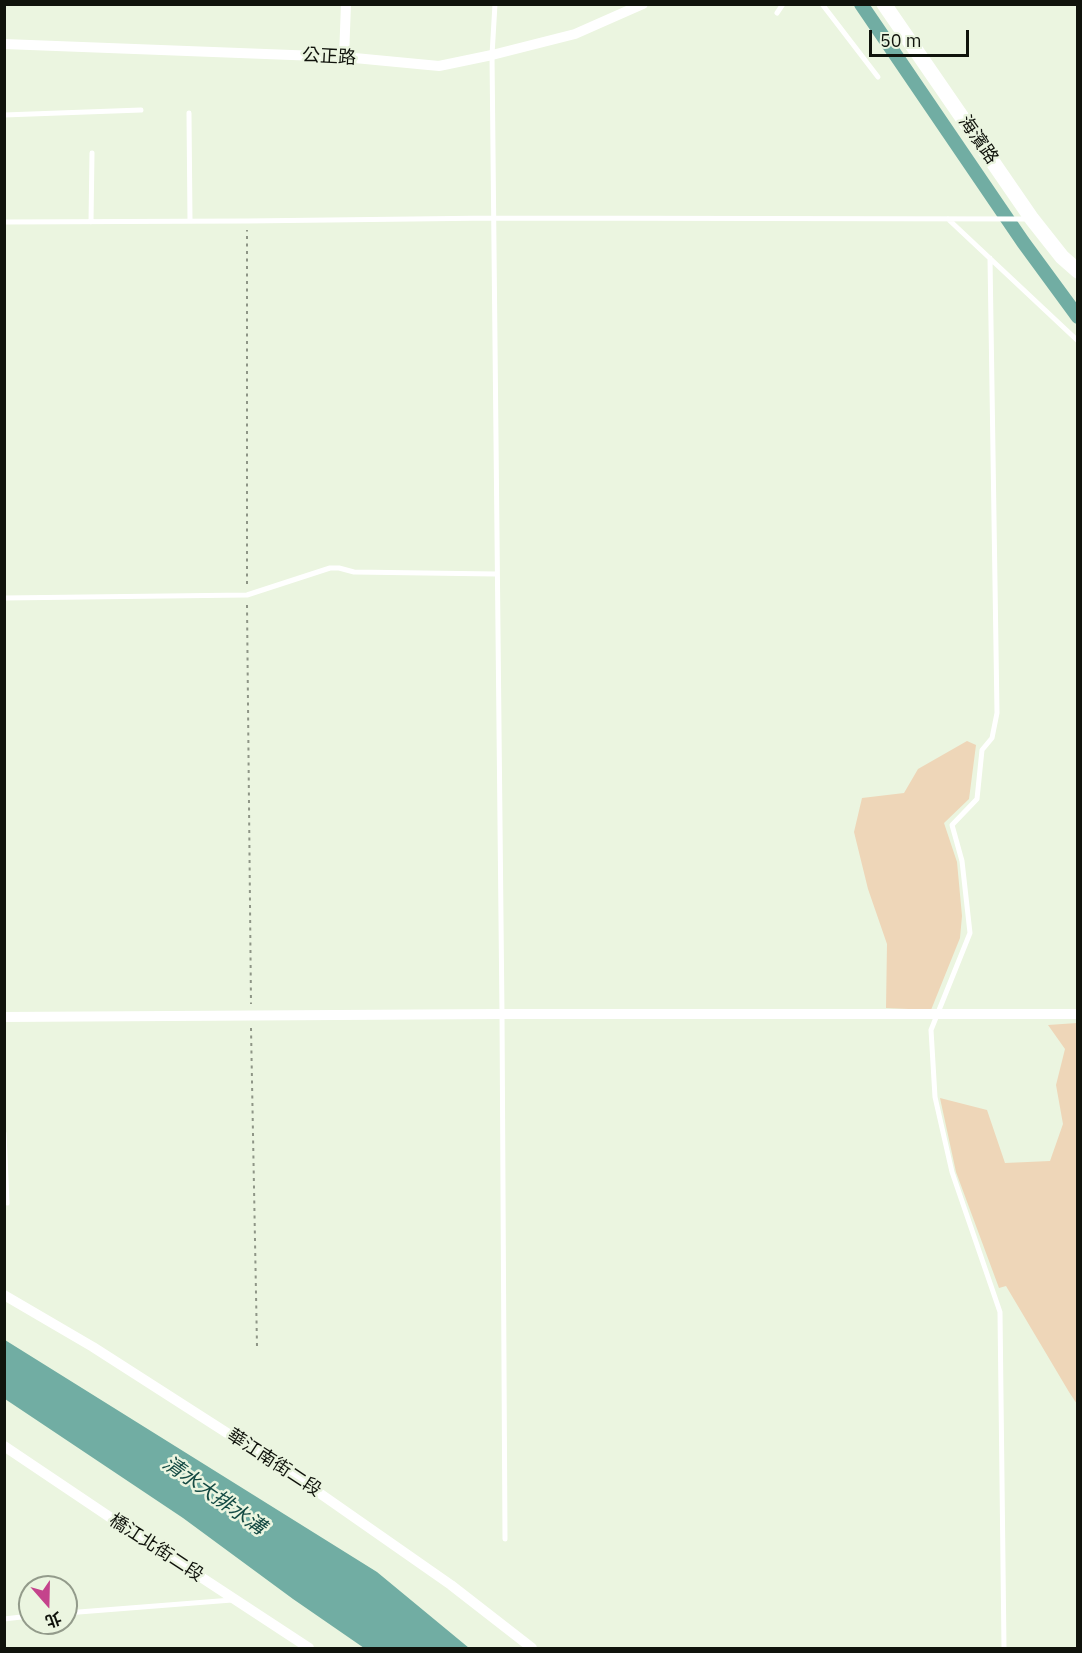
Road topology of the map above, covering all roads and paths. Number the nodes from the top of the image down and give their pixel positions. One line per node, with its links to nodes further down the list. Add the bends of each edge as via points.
1 (346, 4): 10 (street)
2 (495, 4): 9 (lane)
3 (643, 4): 9 (street, 公正路, via 575,34)
4 (783, 4): 7 (lane)
5 (822, 4): 11 (lane)
6 (884, 4): 18 (street, 海濱路)
7 (777, 13)
8 (4, 44): 10 (street, 公正路)
9 (492, 55): 10 (street, 公正路, via 439,66); 16 (lane)
10 (344, 57)
11 (878, 77)
12 (141, 110): 14 (lane)
13 (189, 113): 19 (lane)
14 (4, 115)
15 (92, 153): 22 (lane)
16 (494, 218): 17 (lane); 20 (lane); 26 (lane)
17 (948, 219): 18 (lane); 23 (lane)
18 (1025, 219): 24 (street, 海濱路)
19 (190, 221): 20 (lane); 22 (lane)
20 (247, 221): 27 (path)
21 (4, 222): 22 (lane)
22 (91, 222)
23 (990, 258): 25 (lane); 30 (lane, via 997,713 992,738 982,750 977,799 952,825 962,861 970,933)
24 (1077, 271)
25 (1077, 341)
26 (496, 574): 27 (lane, via 354,572 330,568); 29 (lane)
27 (247, 596): 28 (lane); 32 (path)
28 (4, 598)
29 (502, 1014): 30 (street); 32 (street); 39 (lane)
30 (937, 1014): 31 (street); 44 (lane, via 931,1030 935,1097 952,1172 1000,1312)
31 (1077, 1014)
32 (251, 1015): 33 (street); 37 (path)
33 (4, 1017)
34 (4, 1133): 35 (lane)
35 (7, 1203)
36 (4, 1295): 43 (street, 華江南街二段, via 93,1347 305,1483 451,1585)
37 (257, 1346)
38 (4, 1446): 40 (street, 橋江北街二段)
39 (504, 1539)
40 (234, 1599): 41 (lane); 42 (street, 橋江北街二段)
41 (78, 1612)
42 (309, 1648)
43 (532, 1648)
44 (1004, 1648)

